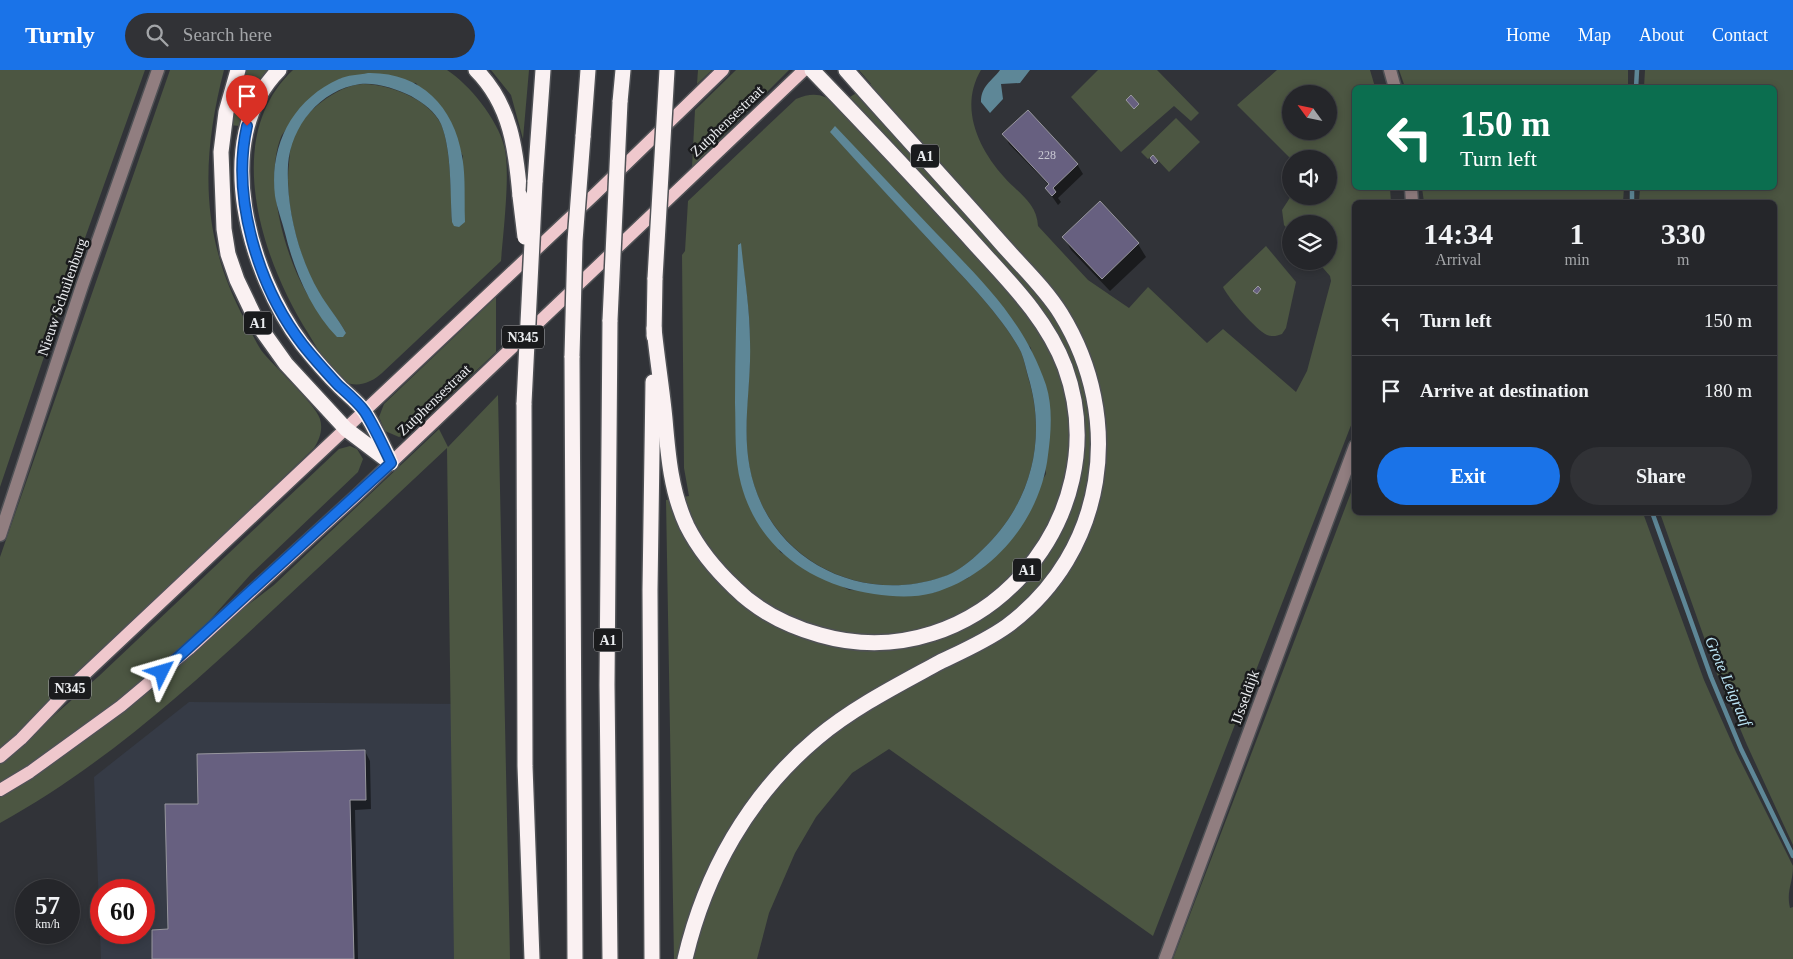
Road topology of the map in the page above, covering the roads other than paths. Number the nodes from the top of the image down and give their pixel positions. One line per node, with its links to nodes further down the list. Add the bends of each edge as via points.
1 (158, 70): 21 (street, Nieuw Schuilenburg)
2 (238, 70): 18 (highway, A1, via 226,112 221,152 224,228 231,266 251,312 269,342)
3 (278, 70): 17 (highway, A1, via 254,107 242,148 242,188 249,229 264,275 302,343)
4 (476, 70): 15 (highway, bridge, via 490,86 505,114 516,159)
5 (543, 70): 15 (highway, bridge)
6 (588, 70): 25 (highway, A1, bridge, via 575,241 572,356)
7 (622, 70): 26 (highway, A1, bridge, via 610,320)
8 (667, 70): 16 (highway, A1, bridge)
9 (723, 70): 17 (main road, N345)
10 (804, 70): 20 (main road, Zutphensestraat / N345)
11 (812, 70): 16 (highway, A1, via 1025,300 1050,335 1070,384 1077,439 1072,481 1050,539 1026,573 994,601 958,623 918,637 880,642 844,640 808,632 776,618 743,596 711,564 687,525 668,459)
12 (846, 70): 28 (highway, A1, via 946,179 1060,312 1084,358 1093,389 1100,447 1096,483 1084,522 1064,563 1019,616 988,638 845,717 801,752 766,789 736,831 715,870 694,921)
13 (1390, 70): 14 (street)
14 (1395, 85)
15 (530, 283): 24 (highway, bridge, via 524,403 525,766)
16 (654, 328): 27 (highway, A1, via 650,571)
17 (364, 411): 18 (main road, N345); 20 (highway)
18 (346, 428): 20 (highway); 22 (main road, N345)
19 (1352, 454): 29 (street, IJsseldijk)
20 (391, 463): 23 (main road, Zutphensestraat / N345, via 189,649 74,741)
21 (0, 535)
22 (0, 757)
23 (0, 790)
24 (532, 959)
25 (575, 959)
26 (610, 959)
27 (652, 959)
28 (685, 959)
29 (1165, 959)

